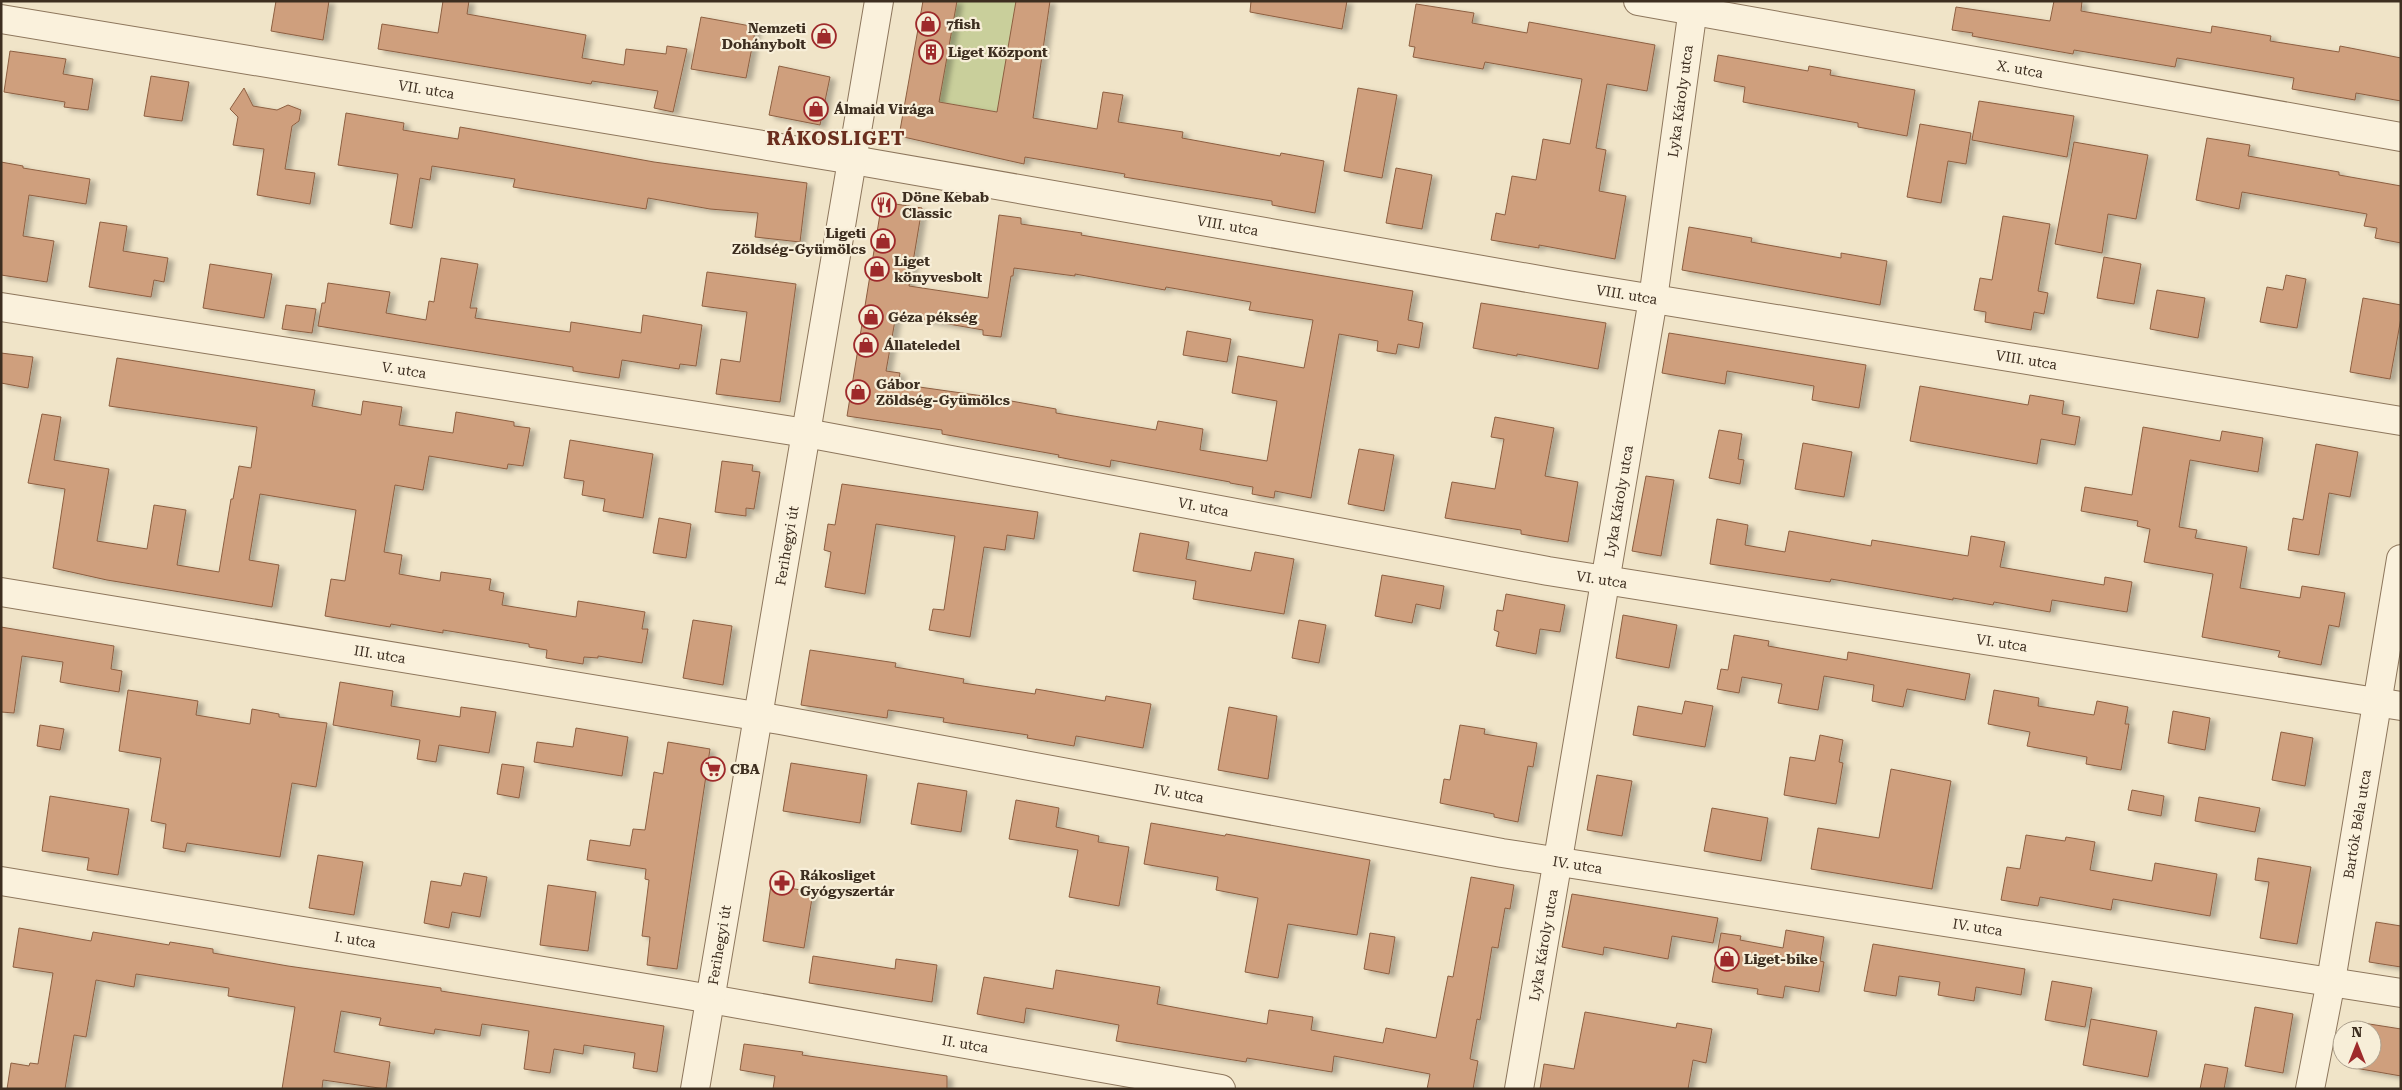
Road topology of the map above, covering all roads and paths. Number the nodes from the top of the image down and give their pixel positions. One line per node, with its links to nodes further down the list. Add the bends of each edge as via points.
1 (879, 1): 6 (street, Ferihegyi út)
2 (1638, 1): 3 (street, X. utca)
3 (1693, 6): 5 (street, X. utca); 7 (street, Lyka Károly utca)
4 (1, 19): 6 (street, VII. utca)
5 (2401, 137)
6 (853, 160): 7 (street, VIII. utca); 10 (street, Ferihegyi út)
7 (1653, 299): 9 (street, VIII. utca); 12 (street, Lyka Károly utca)
8 (1, 307): 10 (street, V. utca)
9 (2401, 421)
10 (806, 433): 12 (street, VI. utca); 15 (street, Ferihegyi út)
11 (2401, 559): 14 (street, Bartók Béla utca)
12 (1606, 580): 14 (street, VI. utca); 16 (street, Lyka Károly utca)
13 (1, 592): 15 (street, III. utca)
14 (2389, 704): 18 (street, Bartók Béla utca)
15 (758, 716): 16 (street, IV. utca); 20 (street, Ferihegyi út)
16 (1558, 862): 18 (street, IV. utca); 23 (street, Lyka Károly utca)
17 (1, 881): 20 (street, I. utca)
18 (2331, 981): 19 (street, IV. utca); 24 (street, Bartók Béla utca)
19 (2401, 993)
20 (709, 999): 21 (street, Ferihegyi út); 22 (street, II. utca)
21 (695, 1089)
22 (1221, 1089)
23 (1519, 1089)
24 (2310, 1089)

